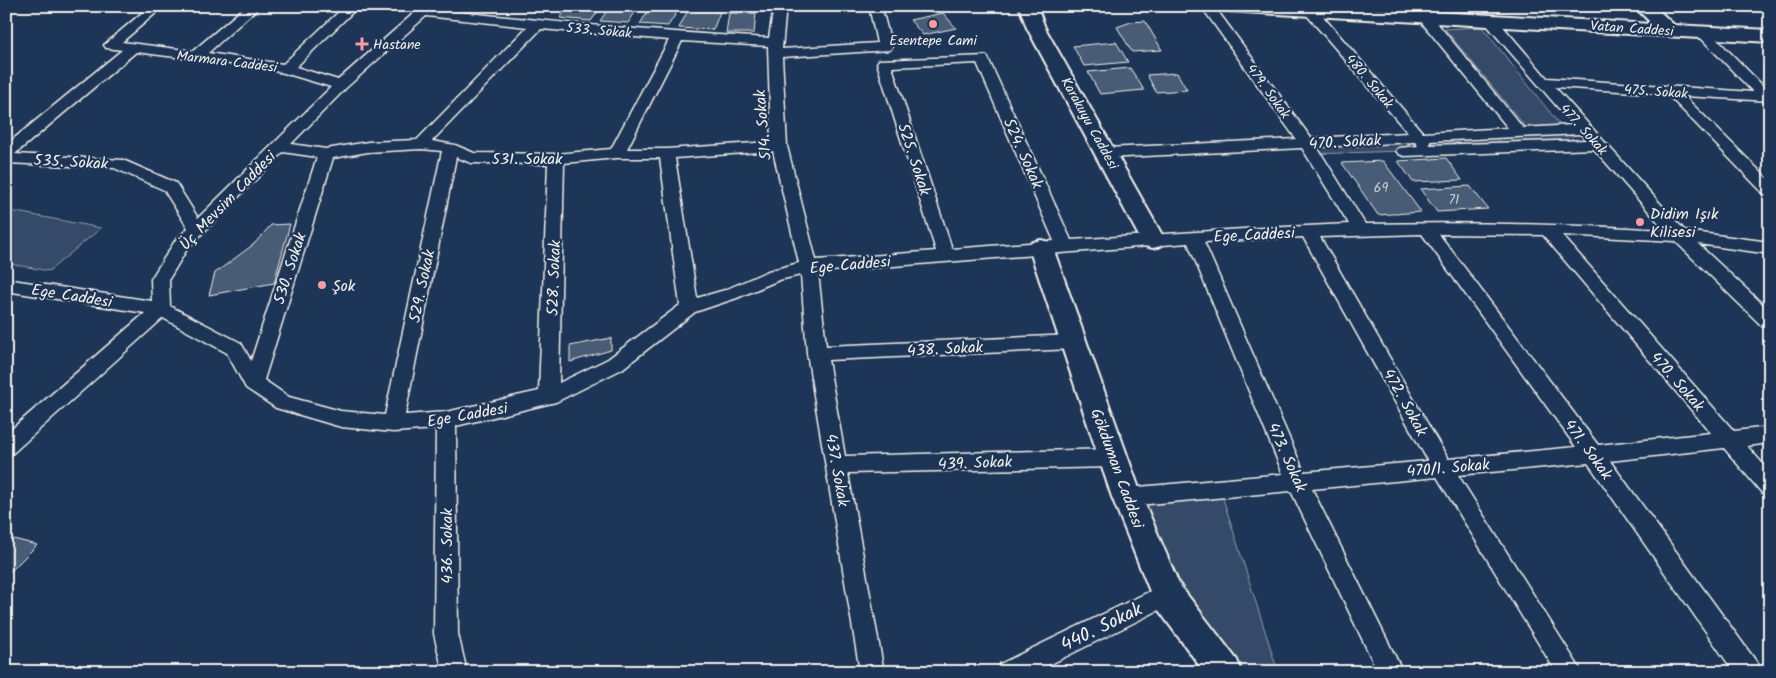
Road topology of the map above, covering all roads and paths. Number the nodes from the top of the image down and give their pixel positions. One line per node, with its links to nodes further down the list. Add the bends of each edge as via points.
1 (158, 6): 23 (street)
2 (254, 6): 27 (street)
3 (354, 6): 29 (street)
4 (499, 6): 16 (street)
5 (780, 6): 24 (street, 514. Sokak)
6 (875, 6): 26 (street)
7 (1028, 6): 46 (street, Karakuyu Caddesi, via 1036,28)
8 (1207, 6): 42 (street, 479. Sokak)
9 (1226, 6): 13 (street, Vatan Caddesi)
10 (1643, 6): 19 (street)
11 (427, 9): 16 (street, 533. Sokak); 31 (street, Üç Mevsim Caddesi)
12 (1333, 9): 13 (street, Vatan Caddesi); 14 (street, Vatan Caddesi)
13 (1310, 10): 36 (street, 480. Sokak)
14 (1401, 11): 15 (street, Vatan Caddesi)
15 (1424, 16): 17 (street, Vatan Caddesi); 35 (street)
16 (485, 19): 18 (street, 533. Sokak)
17 (1490, 20): 19 (street, Vatan Caddesi); 30 (street, 477. Sokak)
18 (537, 25): 22 (street, 533. Sokak); 37 (street)
19 (1670, 30): 20 (street, Vatan Caddesi)
20 (1704, 33): 21 (street, Vatan Caddesi); 33 (street)
21 (1770, 36)
22 (677, 37): 24 (street, 533. Sokak); 45 (street)
23 (111, 45): 25 (street, Marmara Caddesi)
24 (775, 47): 26 (street, 533. Sokak); 40 (street, 514. Sokak)
25 (132, 49): 27 (street, Marmara Caddesi); 44 (street)
26 (885, 55): 28 (street, 533. Sokak); 63 (street, 525. Sokak)
27 (195, 57): 29 (street, Marmara Caddesi)
28 (982, 60): 61 (street, 524. Sokak)
29 (286, 69): 31 (street, Marmara Caddesi)
30 (1543, 82): 32 (street, 475. Sokak); 34 (street, 477. Sokak)
31 (341, 85): 39 (street, Üç Mevsim Caddesi)
32 (1672, 92): 33 (street, 475. Sokak); 51 (street)
33 (1768, 98)
34 (1584, 129): 35 (street, 470. Sokak); 38 (street, 477. Sokak)
35 (1519, 132): 36 (street, 470. Sokak)
36 (1418, 138): 42 (street, 470. Sokak); 43 (street, 480. Sokak)
37 (421, 144): 41 (street, 531. Sokak); 47 (street, 531. Sokak, via 368,147)
38 (1598, 144): 43 (street, 470. Sokak); 58 (street, 477. Sokak)
39 (278, 146): 47 (street, 531. Sokak); 55 (street, Üç Mevsim Caddesi)
40 (779, 146): 48 (street, 531. Sokak); 64 (street, 514. Sokak)
41 (450, 148): 50 (street, 531. Sokak, via 471,158); 74 (street, 529. Sokak)
42 (1310, 149): 43 (street, 470. Sokak); 46 (street, 470. Sokak); 53 (street, 479. Sokak)
43 (1432, 150)
44 (6, 153)
45 (617, 153): 48 (street, 531. Sokak); 50 (street, 531. Sokak)
46 (1106, 153): 60 (street, Karakuyu Caddesi)
47 (326, 154): 71 (street, 530. Sokak)
48 (667, 154): 66 (street)
49 (6, 158): 55 (street, 535. Sokak, via 118,163 170,187)
50 (556, 159): 72 (street, 528. Sokak)
51 (1763, 174): 52 (street)
52 (1770, 190)
53 (1360, 229): 54 (street, Ege Caddesi); 57 (street, Ege Caddesi)
54 (1427, 229): 56 (street, Ege Caddesi); 78 (street, 471. Sokak)
55 (197, 230): 67 (street, Üç Mevsim Caddesi, via 180,245 160,279)
56 (1548, 230): 58 (street, Ege Caddesi); 76 (street, 470. Sokak)
57 (1310, 232): 59 (street, Ege Caddesi); 81 (street, 472. Sokak)
58 (1680, 236): 62 (street, Ege Caddesi); 68 (street, 477. Sokak)
59 (1194, 238): 60 (street, Ege Caddesi); 82 (street, 473. Sokak)
60 (1153, 240): 61 (street, Ege Caddesi)
61 (1053, 247): 63 (street, Ege Caddesi); 69 (street, Gökduman Caddesi)
62 (1770, 248)
63 (946, 256): 64 (street, Ege Caddesi)
64 (809, 267): 66 (street, Ege Caddesi, via 774,275 731,294); 70 (street, 437. Sokak)
65 (6, 285): 67 (street, Ege Caddesi)
66 (689, 307): 72 (street, Ege Caddesi, via 615,364)
67 (160, 310): 71 (street, Ege Caddesi, via 234,348); 77 (street)
68 (1770, 322)
69 (1073, 342): 70 (street, 438. Sokak); 79 (street, Gökduman Caddesi)
70 (817, 354): 80 (street, 437. Sokak)
71 (253, 383): 74 (street, Ege Caddesi, via 283,403 341,419)
72 (550, 397): 73 (street, Ege Caddesi)
73 (446, 420): 74 (street, Ege Caddesi); 86 (street, 436. Sokak, via 446,634)
74 (393, 424)
75 (1770, 435): 76 (street, 470/1. Sokak)
76 (1728, 439): 78 (street, 470/1. Sokak); 83 (street, 470. Sokak)
77 (6, 447)
78 (1593, 454): 81 (street, 470/1. Sokak); 92 (street, 471. Sokak)
79 (1112, 458): 80 (street, 439. Sokak); 84 (street, Gökduman Caddesi)
80 (837, 466): 87 (street, 437. Sokak)
81 (1442, 467): 82 (street, 470/1. Sokak); 91 (street, 472. Sokak)
82 (1297, 481): 84 (street, 470/1. Sokak); 90 (street, 473. Sokak)
83 (1770, 487)
84 (1127, 497): 85 (street, Gökduman Caddesi)
85 (1167, 594): 88 (street, 440. Sokak); 89 (street, Gökduman Caddesi)
86 (455, 672)
87 (872, 672)
88 (1009, 672)
89 (1225, 672)
90 (1391, 672)
91 (1570, 672)
92 (1749, 672)

